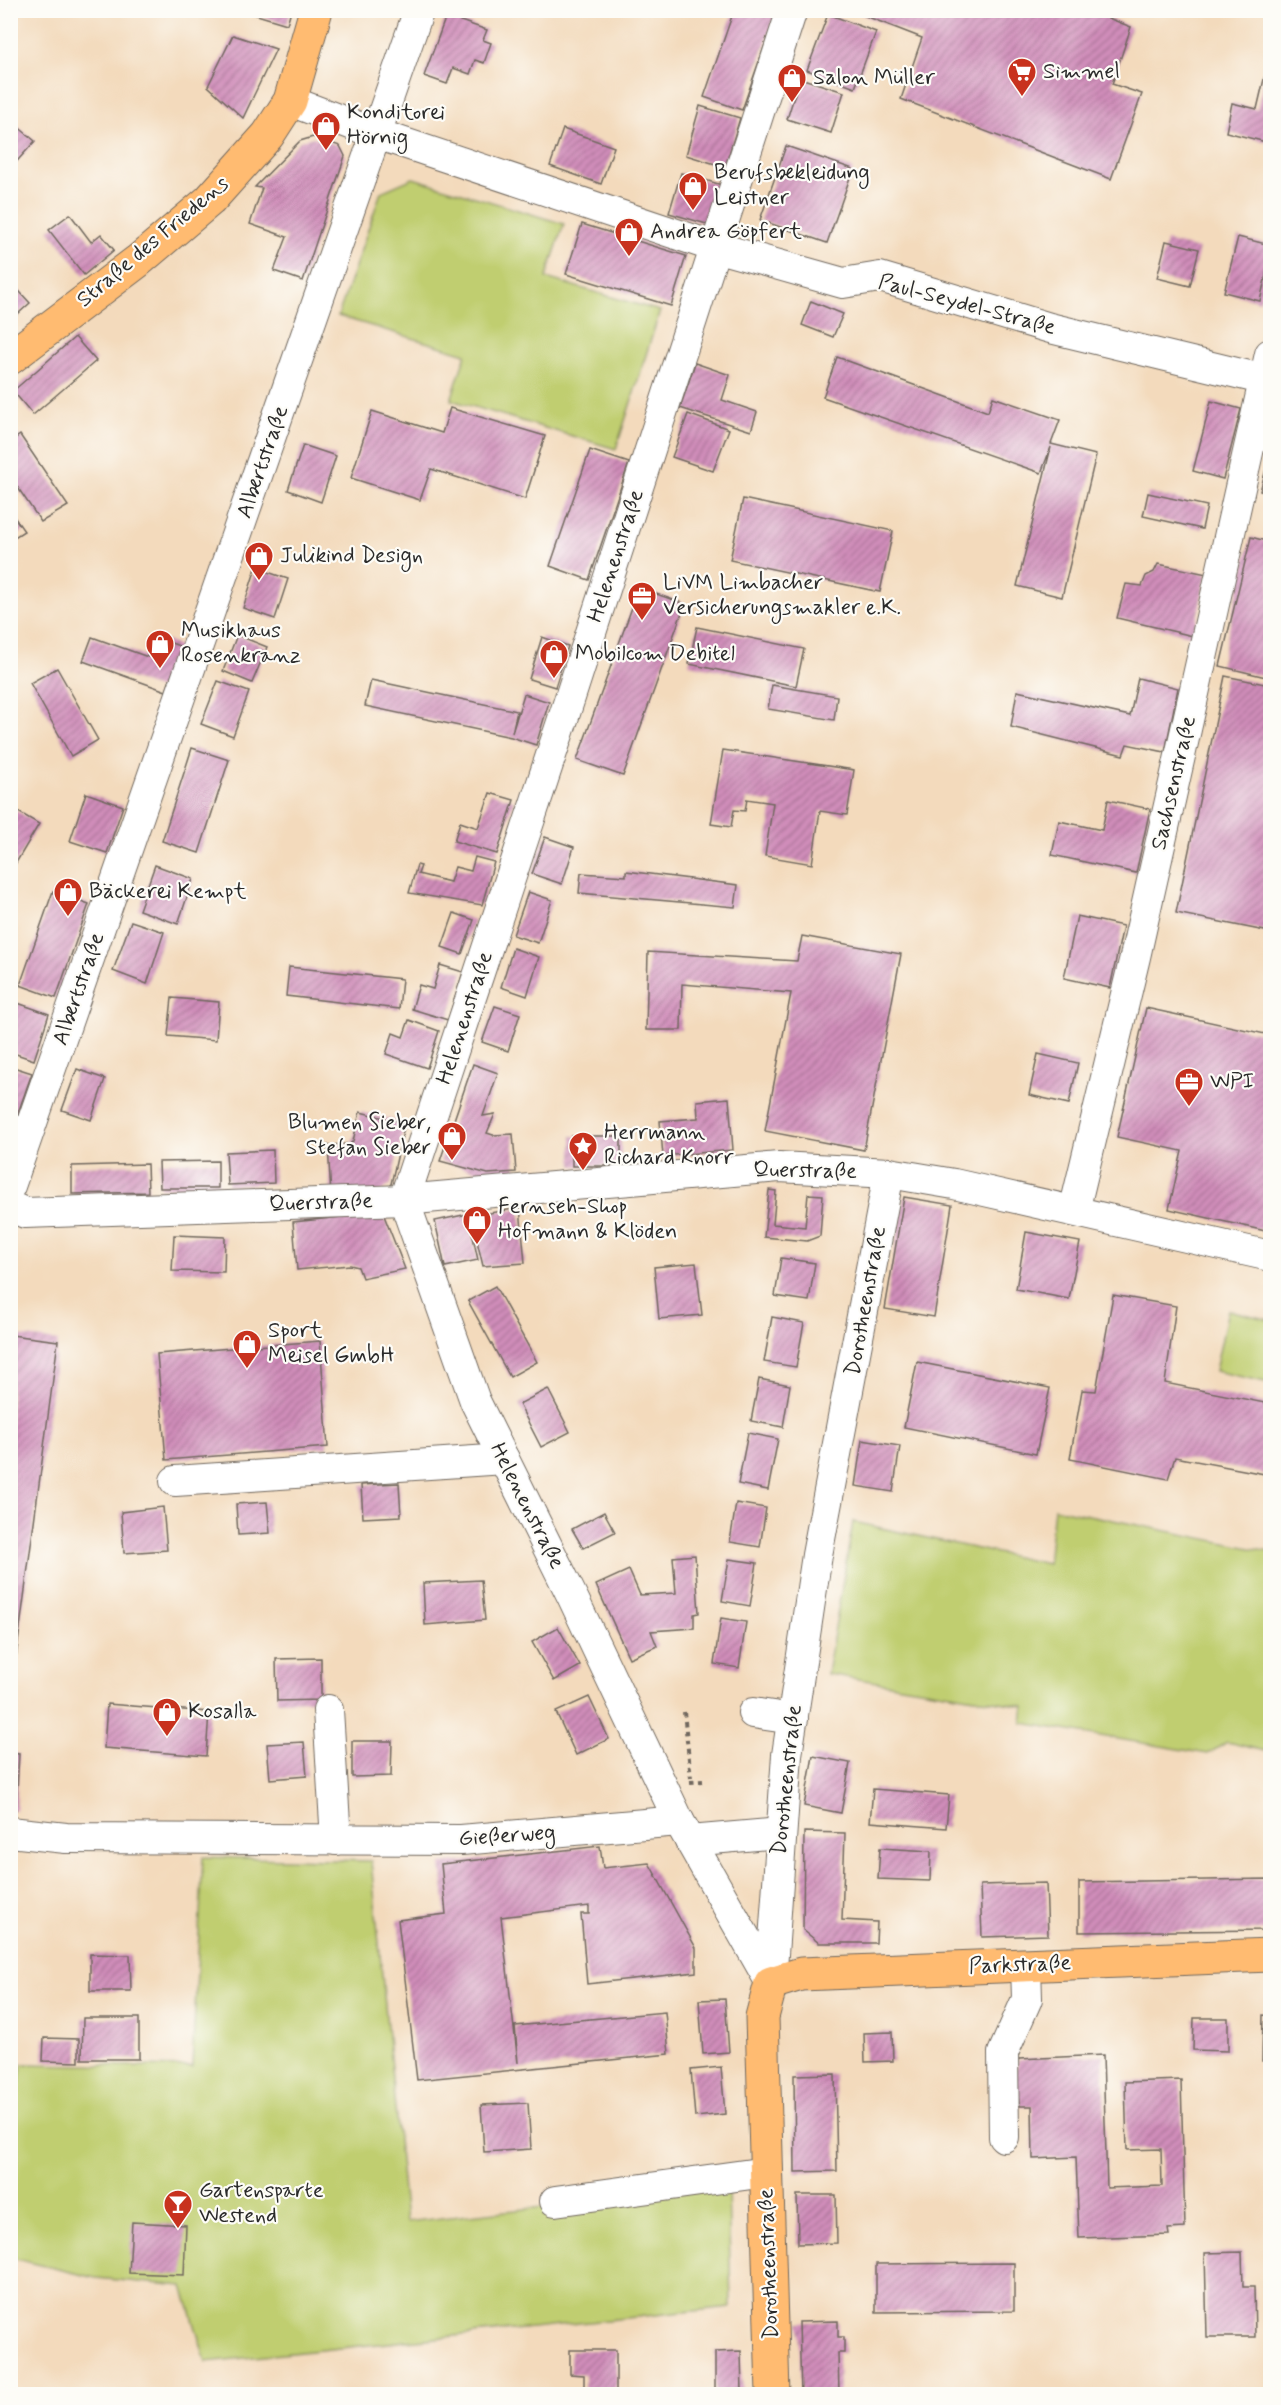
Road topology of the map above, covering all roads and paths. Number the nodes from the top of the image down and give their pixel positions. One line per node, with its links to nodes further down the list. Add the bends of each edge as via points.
1 (316, 10): 4 (main road, Straße des Friedens)
2 (419, 10): 5 (street, Albertstraße)
3 (792, 10): 6 (street, Helenenstraße)
4 (291, 101): 5 (street, Paul-Seydel-Straße); 7 (main road, Straße des Friedens, via 268,135 210,200 138,261)
5 (377, 134): 6 (street, Paul-Seydel-Straße); 10 (street, Albertstraße)
6 (715, 248): 8 (street, Paul-Seydel-Straße, via 843,283 880,277 1050,328); 11 (street, Helenenstraße)
7 (10, 358)
8 (1269, 371): 13 (street, Sachsenstraße)
9 (889, 1173): 11 (street, Querstraße, via 779,1167); 13 (street, Querstraße); 20 (street, Dorotheenstraße, via 817,1554)
10 (10, 1186)
11 (404, 1200): 12 (street, Querstraße, via 25,1213); 15 (street, Helenenstraße, via 475,1401)
12 (10, 1206)
13 (1074, 1211): 14 (street, Querstraße)
14 (1270, 1256)
15 (504, 1459): 16 (street); 22 (street, Helenenstraße)
16 (175, 1481)
17 (328, 1710): 25 (street)
18 (684, 1712): 21 (path)
19 (753, 1713): 20 (street)
20 (792, 1719): 24 (street, Dorotheenstraße)
21 (691, 1782)
22 (684, 1831): 24 (street, Gießerweg); 25 (street, Gießerweg, via 461,1840); 28 (street, Helenenstraße)
23 (10, 1832): 25 (street, Gießerweg, via 66,1838)
24 (780, 1833): 28 (street, Dorotheenstraße)
25 (336, 1840)
26 (1270, 1955): 27 (main road, Parkstraße)
27 (1026, 1965): 28 (main road, Parkstraße, via 801,1974); 29 (street, via 1027,1999 1003,2053)
28 (771, 1983): 30 (main road, Dorotheenstraße, via 762,2017)
29 (1004, 2137)
30 (766, 2172): 31 (street); 32 (main road, Dorotheenstraße)
31 (555, 2200)
32 (773, 2394)

